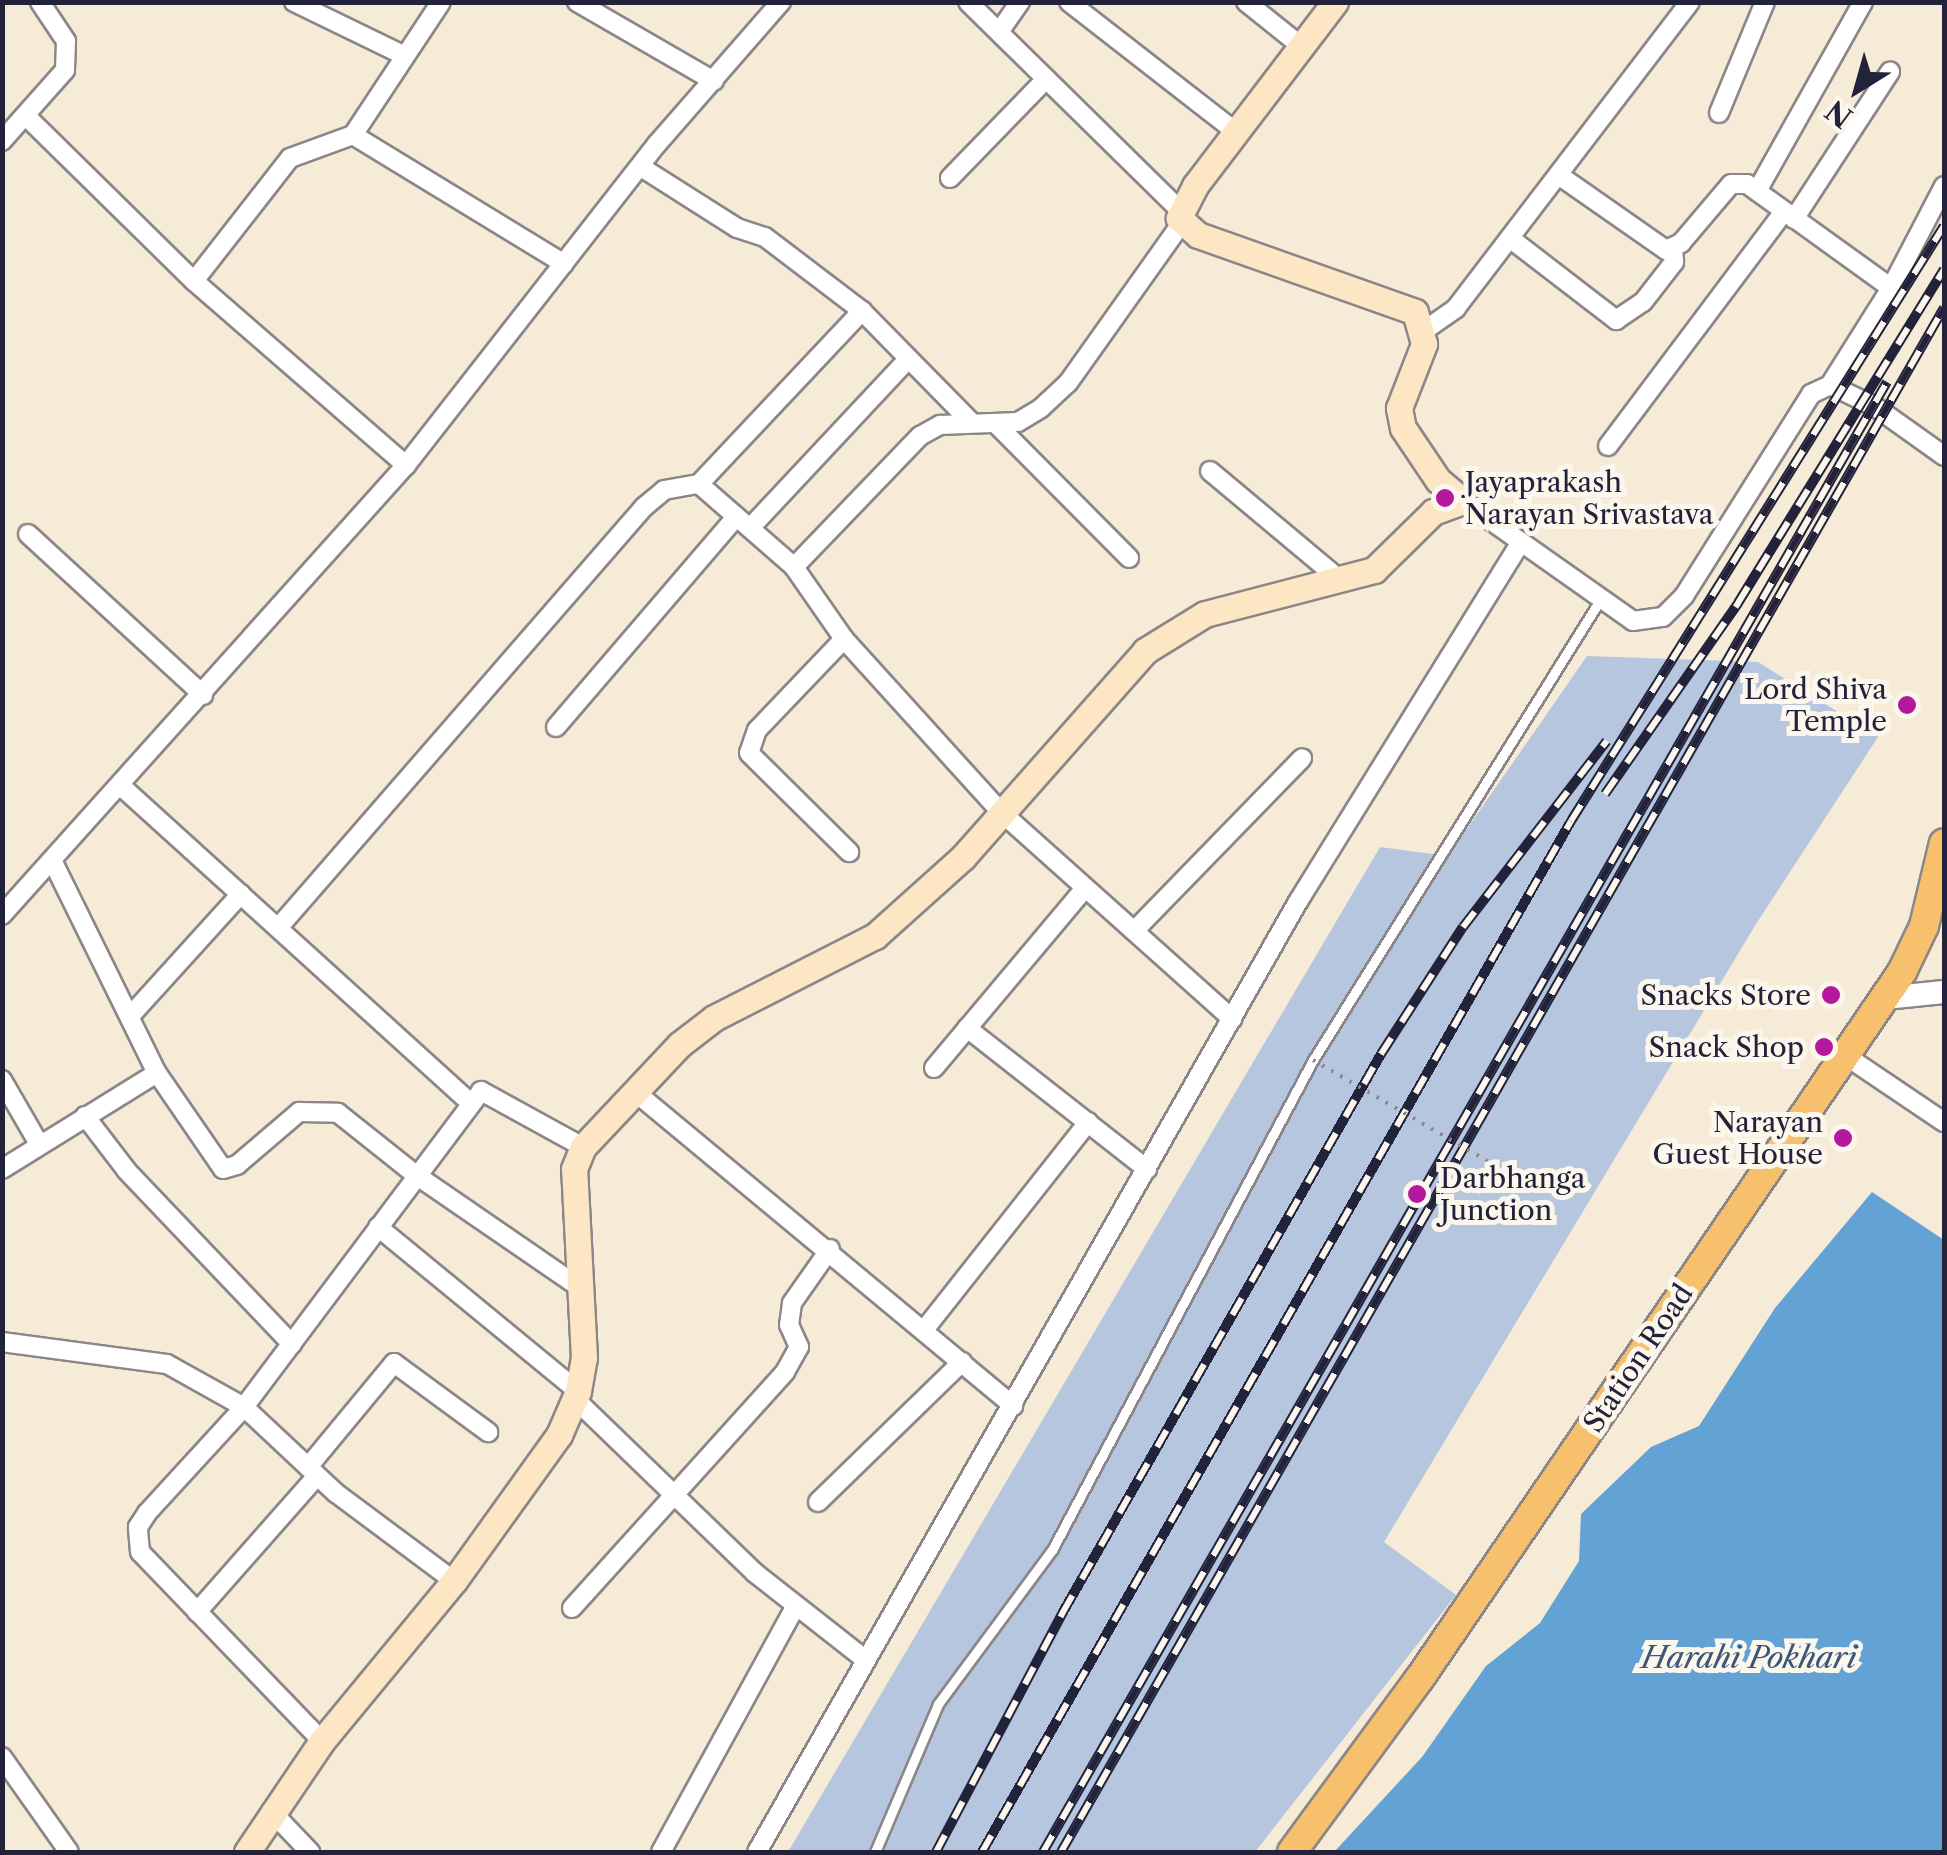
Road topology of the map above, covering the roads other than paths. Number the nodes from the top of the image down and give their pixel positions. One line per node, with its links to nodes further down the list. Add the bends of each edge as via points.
1 (40, 2): 21 (street, via 66,41 65,70)
2 (294, 2): 16 (street)
3 (441, 2): 16 (street)
4 (577, 2): 19 (street)
5 (781, 2): 19 (street)
6 (968, 2): 14 (street)
7 (1020, 2): 14 (street)
8 (1068, 2): 22 (street)
9 (1246, 2): 15 (street)
10 (1335, 2): 15 (main road)
11 (1690, 2): 26 (street)
12 (1765, 2): 20 (street)
13 (1864, 2): 29 (street)
14 (999, 32): 18 (street)
15 (1301, 46): 22 (main road)
16 (402, 54): 23 (street)
17 (1890, 72): 31 (street)
18 (1046, 78): 27 (street); 30 (street)
19 (714, 81): 25 (street)
20 (1719, 113)
21 (28, 118): 24 (street); 35 (street)
22 (1236, 132): 30 (main road)
23 (354, 135): 34 (street); 35 (street, via 290,158)
24 (2, 141)
25 (640, 167): 34 (street); 37 (street, via 737,228 765,237)
26 (1560, 176): 32 (street); 33 (street, via 1659,247)
27 (950, 178)
28 (1944, 186): 36 (street)
29 (1757, 191): 31 (street); 33 (street, via 1732,184)
30 (1181, 216): 38 (main road, via 1404,305); 42 (street, via 1068,383 1018,422)
31 (1789, 216): 36 (street); 43 (street)
32 (1511, 238): 33 (street, via 1616,320 1643,302 1674,262); 38 (street, via 1456,308)
33 (1673, 249)
34 (564, 264): 45 (street)
35 (194, 281): 45 (street)
36 (1892, 288): 40 (street)
37 (862, 311): 39 (street); 48 (street)
38 (1426, 330): 47 (main road, via 1400,408 1403,428)
39 (908, 359): 41 (street); 51 (street)
40 (1830, 385): 44 (street, via 1874,406); 57 (street, via 1811,394 1684,596 1663,617 1633,622)
41 (970, 421): 42 (street); 55 (street, via 920,436)
42 (998, 426): 54 (street)
43 (1608, 446)
44 (1944, 456)
45 (406, 465): 59 (street)
46 (1210, 471): 56 (street)
47 (1438, 480): 49 (main road); 50 (main road)
48 (699, 484): 51 (street); 70 (street, via 664,490 644,507)
49 (1463, 501): 50 (main road); 53 (street)
50 (1432, 512): 56 (main road, via 1374,570)
51 (743, 523): 55 (street); 60 (street)
52 (28, 534): 59 (street)
53 (1519, 545): 57 (street); 76 (street)
54 (1129, 558)
55 (794, 568): 58 (street)
56 (1339, 579): 63 (main road, via 1179,627 1119,677)
57 (1600, 600): 119 (lane, via 1313,1060 1052,1550 938,1704)
58 (844, 639): 63 (street); 65 (street, via 756,730 749,753)
59 (202, 696): 62 (street)
60 (556, 726)
61 (1302, 758): 72 (street)
62 (121, 786): 66 (street); 68 (street)
63 (1002, 813): 67 (street); 82 (main road, via 876,936 714,1018)
64 (1944, 843): 71 (main road, Station Road)
65 (849, 852)
66 (52, 860): 69 (street); 75 (street)
67 (1086, 888): 72 (street); 77 (street)
68 (241, 894): 70 (street); 75 (street)
69 (2, 915)
70 (278, 928): 83 (street)
71 (1934, 931): 74 (main road, Station Road)
72 (1134, 932): 76 (street)
73 (1944, 992): 74 (street)
74 (1884, 998): 78 (main road, Station Road)
75 (132, 1014): 80 (street)
76 (1232, 1019): 90 (street)
77 (967, 1028): 79 (street); 85 (street)
78 (1846, 1056): 86 (street); 120 (main road, Station Road, via 1420,1678)
79 (934, 1068)
80 (157, 1073): 84 (street); 91 (street, via 223,1169 237,1165 299,1112 325,1109)
81 (2, 1080): 87 (street)
82 (634, 1090): 88 (main road); 93 (street)
83 (471, 1103): 88 (street, via 481,1091 491,1092); 91 (street)
84 (85, 1116): 87 (street); 97 (street, via 127,1172)
85 (1088, 1122): 90 (street); 95 (street)
86 (1944, 1122)
87 (39, 1144): 89 (street)
88 (583, 1147): 94 (main road, via 574,1169)
89 (2, 1169)
90 (1146, 1169): 100 (street)
91 (416, 1176): 92 (street); 94 (street)
92 (378, 1227): 97 (street); 99 (street)
93 (830, 1249): 95 (street); 104 (street, via 788,1314 797,1353)
94 (579, 1287): 99 (main road, via 584,1358)
95 (924, 1330): 98 (street)
96 (2, 1342): 101 (street, via 167,1364)
97 (292, 1344): 101 (street)
98 (962, 1362): 100 (street); 105 (street)
99 (577, 1395): 104 (street); 106 (main road, via 559,1435)
100 (1012, 1406): 110 (street)
101 (244, 1408): 103 (street); 109 (street, via 138,1527 140,1552)
102 (488, 1432): 103 (street, via 394,1363)
103 (312, 1471): 106 (street); 109 (street)
104 (673, 1492): 107 (street); 108 (street)
105 (818, 1502)
106 (454, 1581): 111 (main road)
107 (796, 1607): 110 (street); 117 (street)
108 (572, 1608)
109 (198, 1612): 111 (street)
110 (866, 1660): 118 (street)
111 (322, 1741): 113 (main road)
112 (2, 1756): 114 (street)
113 (271, 1811): 115 (main road); 116 (street)
114 (69, 1852)
115 (248, 1852)
116 (310, 1852)
117 (661, 1852)
118 (757, 1852)
119 (875, 1852)
120 (1292, 1852)

